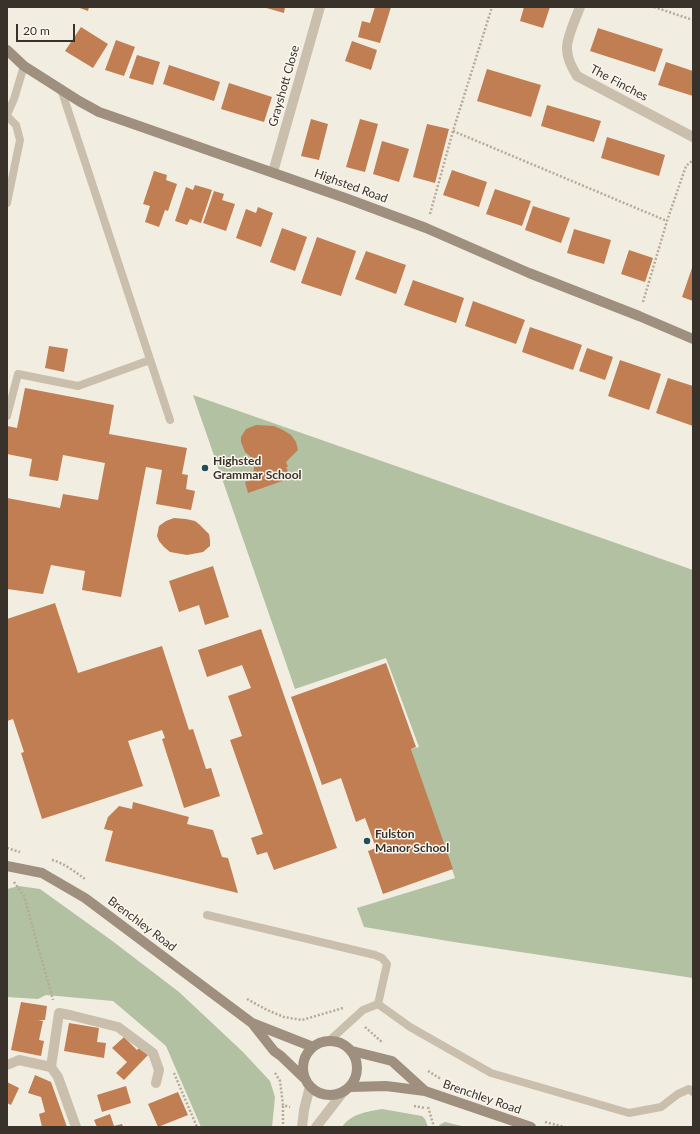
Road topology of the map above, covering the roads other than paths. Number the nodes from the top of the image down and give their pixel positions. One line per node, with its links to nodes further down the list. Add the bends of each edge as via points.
1 (320, 7): 8 (street, Grayshott Close)
2 (580, 7): 7 (street, The Finches, via 566,49 577,76)
3 (7, 50): 4 (street, Highsted Road)
4 (24, 66): 5 (street, Highsted Road); 6 (lane)
5 (61, 89): 8 (street, Highsted Road, via 99,112); 11 (lane)
6 (7, 116): 9 (lane, via 16,125 20,140)
7 (693, 136)
8 (273, 172): 10 (street, Highsted Road, via 426,228 529,273)
9 (7, 203)
10 (693, 339)
11 (150, 360): 12 (lane, via 78,386 18,374); 13 (lane)
12 (7, 416)
13 (170, 420)
14 (7, 866): 17 (street, Brenchley Road, via 42,873 85,898)
15 (207, 915): 16 (lane, via 382,958 387,964)
16 (378, 1004): 18 (lane, via 363,1010); 27 (lane, via 410,1027 491,1073 630,1113 660,1108 678,1094 689,1090)
17 (252, 1023): 19 (street, Brenchley Road); 23 (street, Brenchley Road, via 274,1051)
18 (329, 1040): 19 (street); 20 (street, via 346,1045)
19 (313, 1047): 23 (street, via 304,1062 303,1070)
20 (352, 1051): 25 (street, via 358,1066 354,1080); 26 (street, Brenchley Road, via 392,1061)
21 (7, 1065): 22 (street, via 19,1060)
22 (51, 1067): 24 (street, via 59,1013 118,1026 153,1053 159,1070); 28 (street, via 58,1077)
23 (308, 1082): 25 (street, via 322,1094 337,1094); 29 (street)
24 (156, 1084)
25 (347, 1089): 26 (street, Brenchley Road, via 386,1086); 30 (street)
26 (425, 1091): 31 (street, Brenchley Road)
27 (693, 1092)
28 (76, 1127)
29 (302, 1127)
30 (316, 1127)
31 (531, 1127)

